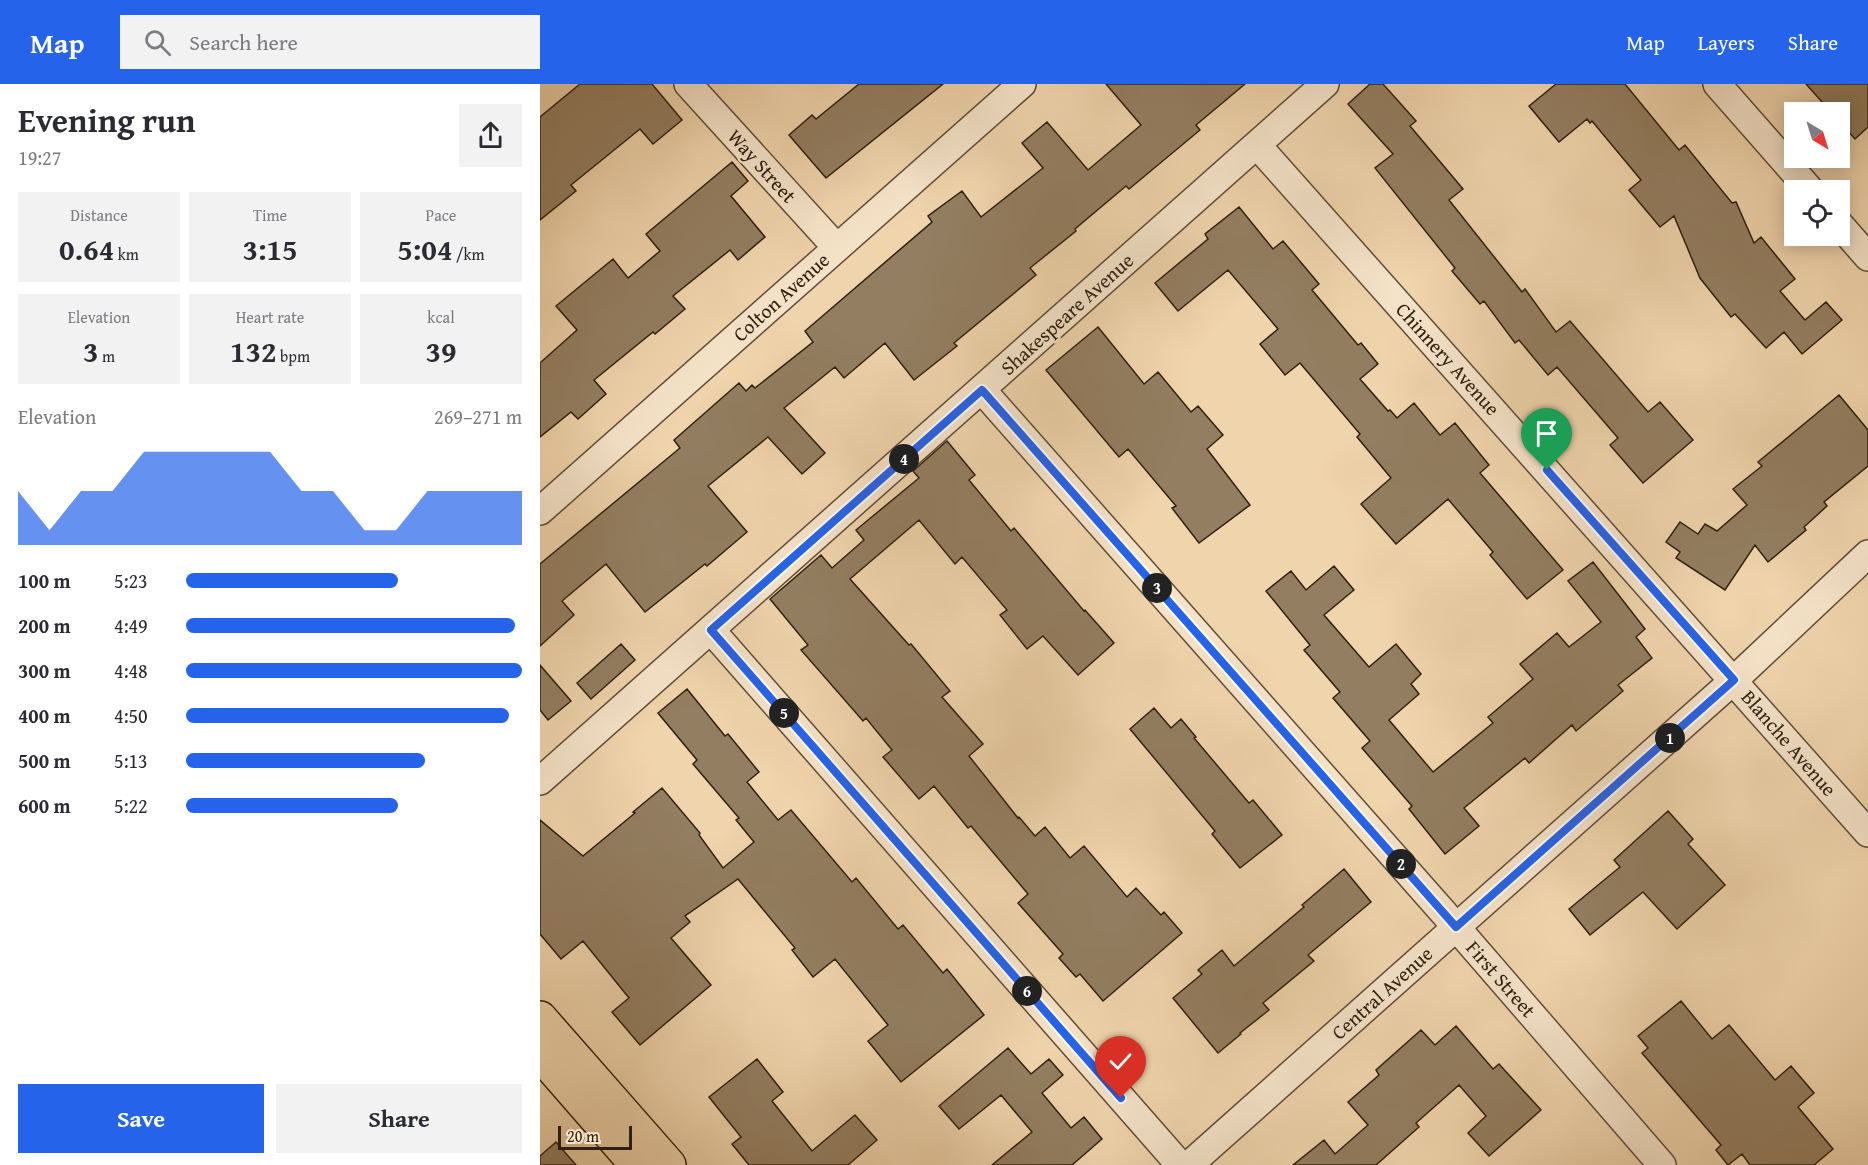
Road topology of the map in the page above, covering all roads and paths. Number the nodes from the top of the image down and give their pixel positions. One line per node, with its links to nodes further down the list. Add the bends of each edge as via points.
1 (688, 84): 8 (street, Way Street)
2 (1022, 84): 8 (street, Colton Avenue)
3 (1324, 84): 5 (street, Shakespeare Avenue)
4 (1717, 84): 6 (street)
5 (1257, 145): 10 (street, Shakespeare Avenue); 14 (street, Chinnery Avenue)
6 (1801, 180)
7 (1850, 237): 9 (street)
8 (837, 248): 11 (street, Colton Avenue)
9 (1868, 257)
10 (982, 390): 13 (street, Shakespeare Avenue); 17 (street, First Street)
11 (540, 511)
12 (1868, 554): 14 (street, Central Avenue)
13 (711, 630): 15 (street, Shakespeare Avenue); 22 (street)
14 (1734, 680): 16 (street, Blanche Avenue); 17 (street, Central Avenue)
15 (540, 781)
16 (1868, 833)
17 (1456, 927): 23 (street, Central Avenue); 24 (street, First Street)
18 (540, 1018): 21 (main road)
19 (540, 1054): 20 (main road)
20 (637, 1165)
21 (669, 1165)
22 (1180, 1165)
23 (1189, 1165)
24 (1662, 1165)

